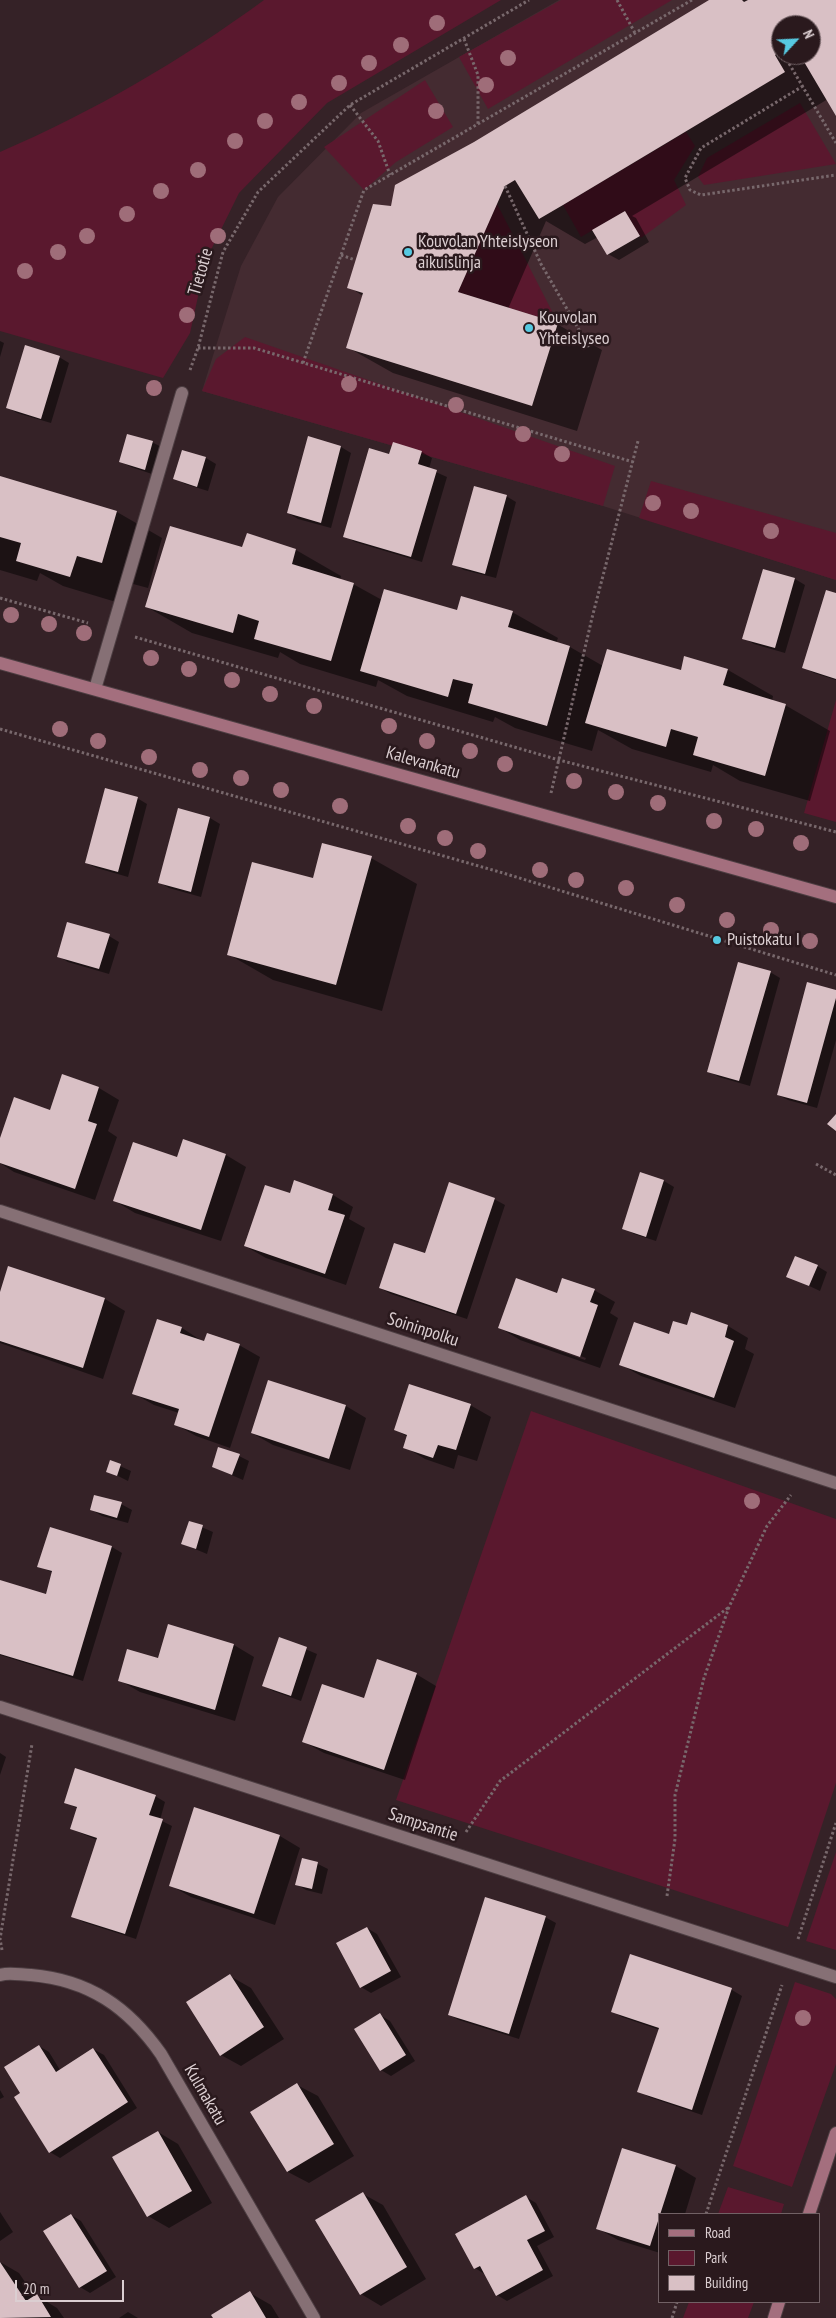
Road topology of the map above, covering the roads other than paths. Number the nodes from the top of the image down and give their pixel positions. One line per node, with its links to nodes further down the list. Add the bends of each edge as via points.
1 (182, 393): 3 (street)
2 (0, 663): 3 (main road, Kalevankatu)
3 (95, 689): 4 (main road, Kalevankatu)
4 (836, 897)
5 (0, 1211): 6 (street, Soininpolku)
6 (836, 1483)
7 (0, 1707): 9 (street, Sampsantie)
8 (2, 1974): 13 (street, Kulmakatu, via 49,1977 84,1986 115,2004 144,2030)
9 (836, 1978)
10 (836, 2133): 11 (main road)
11 (809, 2213)
12 (779, 2303): 14 (main road)
13 (314, 2318)
14 (774, 2318)

